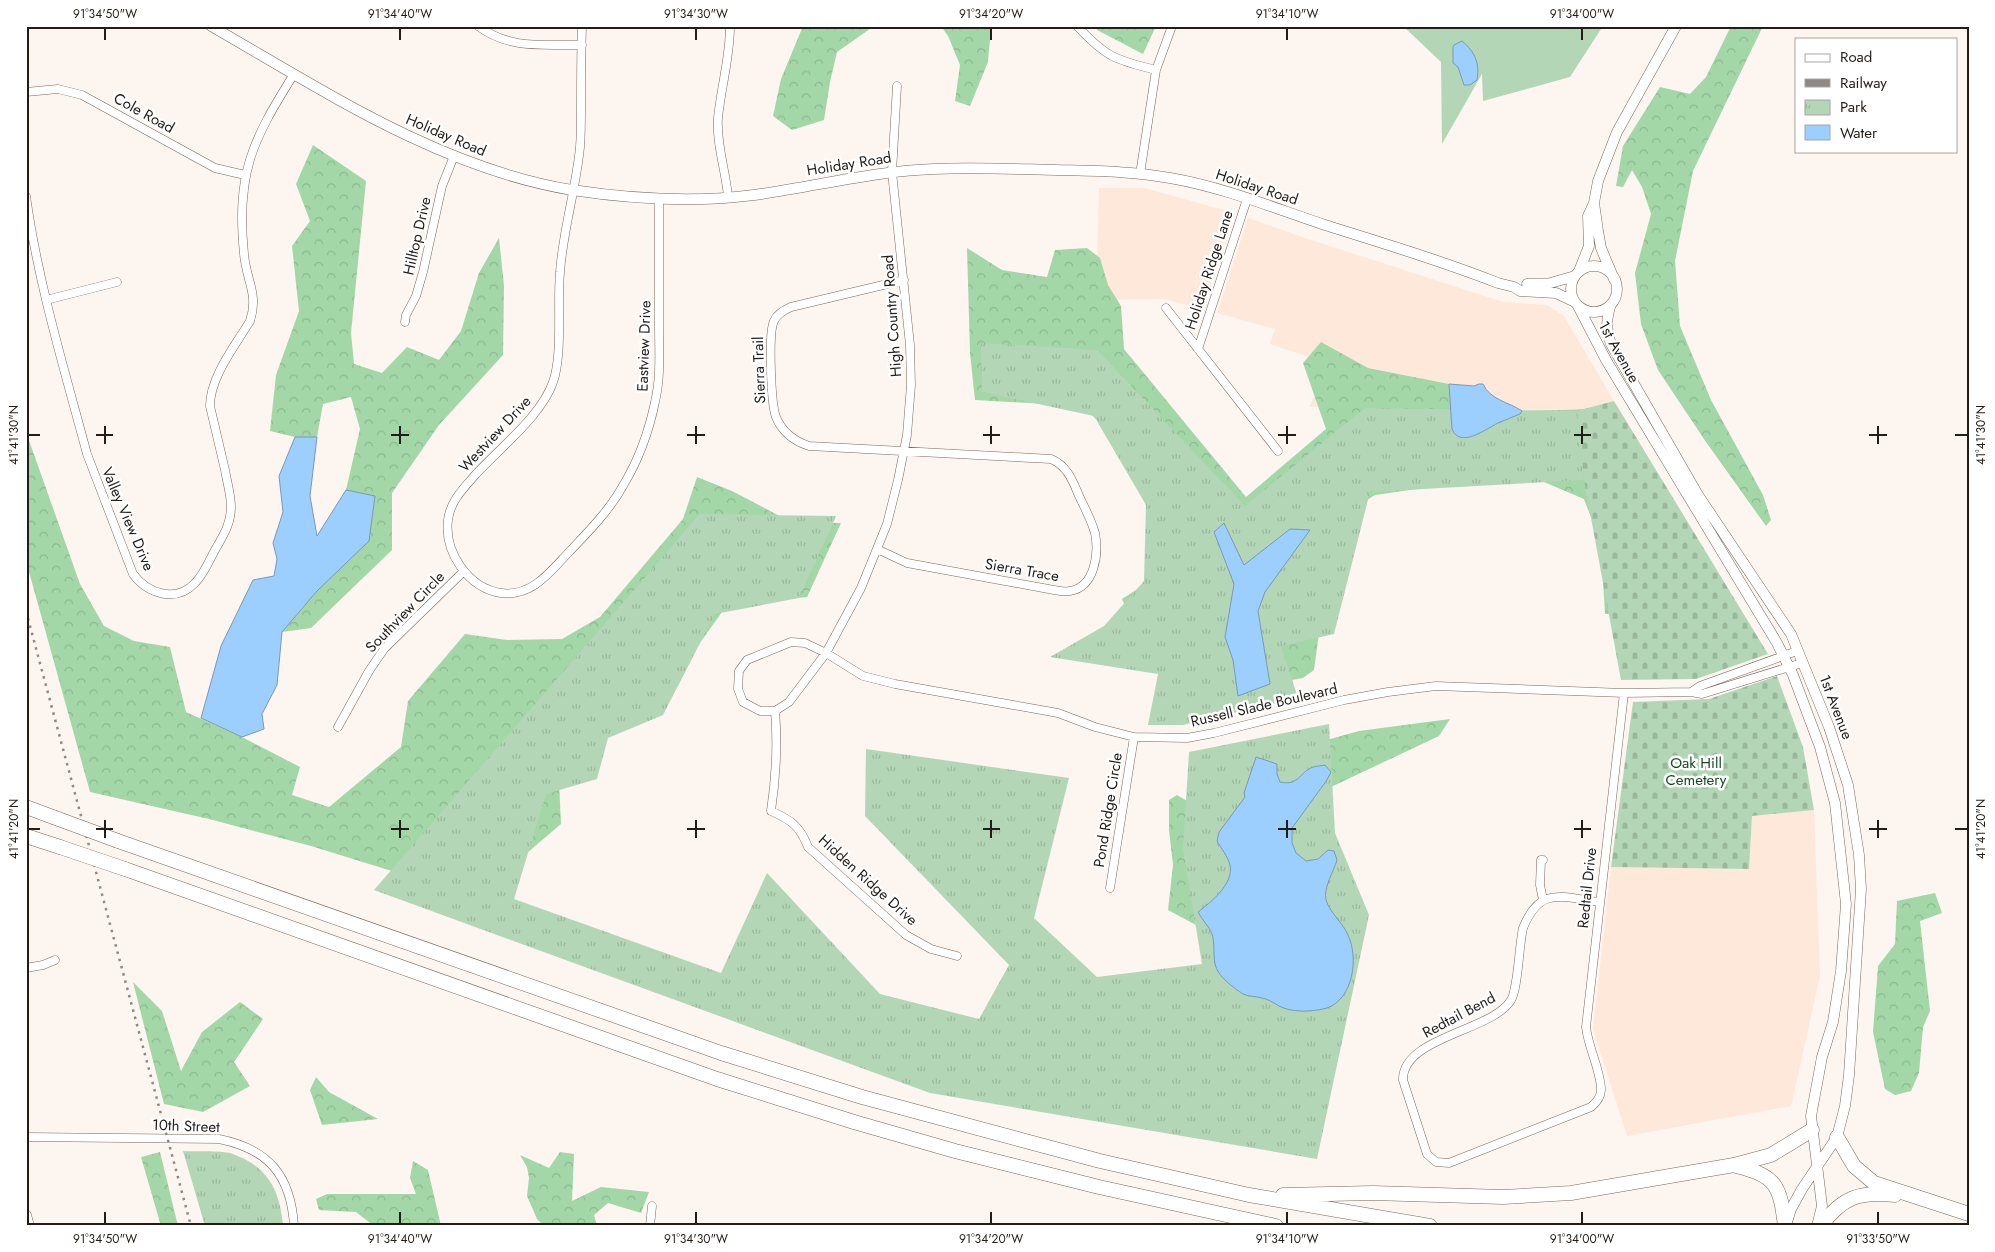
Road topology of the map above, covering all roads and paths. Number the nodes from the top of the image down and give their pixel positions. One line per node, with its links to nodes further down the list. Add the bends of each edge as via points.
1 (211, 26): 10 (main road, Holiday Road)
2 (478, 26): 8 (street, via 508,42)
3 (582, 26): 8 (street, Westview Drive)
4 (730, 26): 19 (street, via 718,118)
5 (1077, 26): 9 (street, via 1099,49 1111,56)
6 (1172, 26): 9 (street)
7 (1676, 26): 22 (main road, via 1617,132 1598,180)
8 (582, 45): 17 (street, Westview Drive, via 580,147)
9 (1156, 70): 15 (street)
10 (294, 74): 13 (main road, Holiday Road, via 381,122); 16 (street, Valley View Drive, via 260,132)
11 (897, 86): 14 (street, High Country Road)
12 (26, 92): 16 (street, Cole Road, via 58,89 82,95 215,168)
13 (454, 156): 17 (main road, Holiday Road, via 511,176); 32 (street, Hilltop Drive, via 442,186 416,296)
14 (892, 172): 15 (main road, Holiday Road, via 979,168); 19 (main road, Holiday Road); 25 (street, High Country Road)
15 (1140, 174): 21 (main road, Holiday Road, via 1196,183)
16 (245, 175): 28 (street, Valley View Drive, via 241,214 244,259 253,290 253,312 217,376 210,396 230,495 230,518 200,578 186,590 173,594 153,592 133,574 87,454)
17 (573, 190): 20 (main road, Holiday Road); 37 (street, Westview Drive, via 560,263 558,350 553,383 536,411 452,505 448,538 452,553)
18 (26, 196): 28 (street, Valley View Drive)
19 (728, 198): 20 (main road, Holiday Road)
20 (659, 199): 37 (street, Eastview Drive, via 658,383 647,435 636,462 607,510 535,585 516,593 496,592 481,586)
21 (1247, 199): 27 (main road, Holiday Road); 33 (street, Holiday Ridge Lane)
22 (1594, 203): 23 (main road, via 1588,216 1589,246); 24 (main road, via 1602,248)
23 (1577, 274): 24 (main road, via 1585,268 1598,266); 27 (main road, Holiday Road, via 1547,284); 29 (main road, via 1571,289)
24 (1614, 279): 30 (main road, via 1616,292)
25 (904, 280): 35 (street, High Country Road, via 911,385); 35 (street, Sierra Trail, via 791,307 777,316 772,329 772,402 776,417 790,436 809,446)
26 (117, 282): 28 (street)
27 (1514, 287): 29 (main road, Holiday Road, via 1520,291 1556,293)
28 (46, 300)
29 (1577, 304): 30 (main road, via 1584,310 1598,311); 40 (main road, 1st Avenue, via 1606,360)
30 (1611, 304): 38 (main road, 1st Avenue, via 1607,318 1608,335 1619,360 1698,495 1791,634)
31 (1166, 308): 33 (street, Holiday Ridge Lane)
32 (405, 322)
33 (1198, 349): 34 (street, Holiday Ridge Lane)
34 (1278, 451)
35 (903, 452): 36 (street, High Country Road, via 887,524); 36 (street, Sierra Trace, via 1057,461 1066,468 1095,534 1094,566 1082,586 1070,591 1054,590 907,563)
36 (877, 549): 39 (street, High Country Road, via 861,588)
37 (464, 571): 46 (street, Southview Circle, via 384,649)
38 (1797, 650): 40 (street, Russell Slade Boulevard); 41 (main road, 1st Avenue)
39 (826, 653): 45 (street, High Country Road, via 789,702); 45 (street, Russell Slade Boulevard, via 805,643 791,642 747,660 739,671 738,689 743,702 760,711); 47 (street, Russell Slade Boulevard, via 863,676 1058,712 1095,727)
40 (1783, 656): 42 (main road, 1st Avenue); 43 (street, Russell Slade Boulevard)
41 (1802, 663): 42 (street, Russell Slade Boulevard); 60 (main road, 1st Avenue, via 1848,785 1859,856 1860,920 1849,1075)
42 (1789, 667): 43 (street, Russell Slade Boulevard, via 1702,694); 58 (main road, 1st Avenue, via 1820,747 1835,803 1846,904 1834,1022 1813,1101)
43 (1691, 692): 44 (street, Russell Slade Boulevard)
44 (1624, 693): 47 (street, Russell Slade Boulevard, via 1436,686 1344,700 1187,738); 53 (street, Redtail Drive)
45 (775, 711): 54 (street, Hidden Ridge Drive, via 777,768 771,811 790,819 803,834 808,847 906,935 931,949)
46 (338, 728)
47 (1134, 737): 51 (street, Pond Ridge Circle)
48 (26, 807): 63 (highway, bridge, via 721,1053 862,1098 1100,1161)
49 (26, 836): 71 (highway, bridge, via 717,1079 854,1122 1098,1188)
50 (1543, 860): 52 (street, via 1540,885)
51 (1110, 888)
52 (1544, 900): 53 (street, via 1563,897); 57 (street, Redtail Bend, via 1538,902 1523,928 1511,1000 1484,1020 1422,1051 1405,1067 1403,1080 1427,1154 1442,1164 1591,1107 1600,1096)
53 (1599, 902): 57 (street, Redtail Drive, via 1586,1026)
54 (957, 956)
55 (55, 960): 56 (street)
56 (26, 968)
57 (1600, 1084)
58 (1812, 1130): 61 (highway, via 1771,1155); 62 (main road, 1st Avenue)
59 (26, 1137): 69 (street, 10th Street, via 219,1139 235,1142 258,1153 279,1173 290,1196)
60 (1837, 1137): 62 (main road, 1st Avenue); 64 (highway, via 1854,1166 1864,1176 1874,1183)
61 (1734, 1165): 63 (highway, via 1544,1195); 73 (highway, via 1758,1171 1776,1186 1782,1200)
62 (1816, 1167): 73 (main road, 1st Avenue, via 1791,1209); 74 (main road, 1st Avenue, via 1822,1206)
63 (1249, 1195): 72 (highway)
64 (1920, 1198): 66 (highway); 74 (highway, via 1880,1193 1849,1198)
65 (652, 1206): 70 (street)
66 (1969, 1214)
67 (26, 1215): 68 (main road)
68 (29, 1226)
69 (294, 1226)
70 (650, 1226)
71 (1276, 1226)
72 (1430, 1226)
73 (1785, 1226)
74 (1819, 1226)

